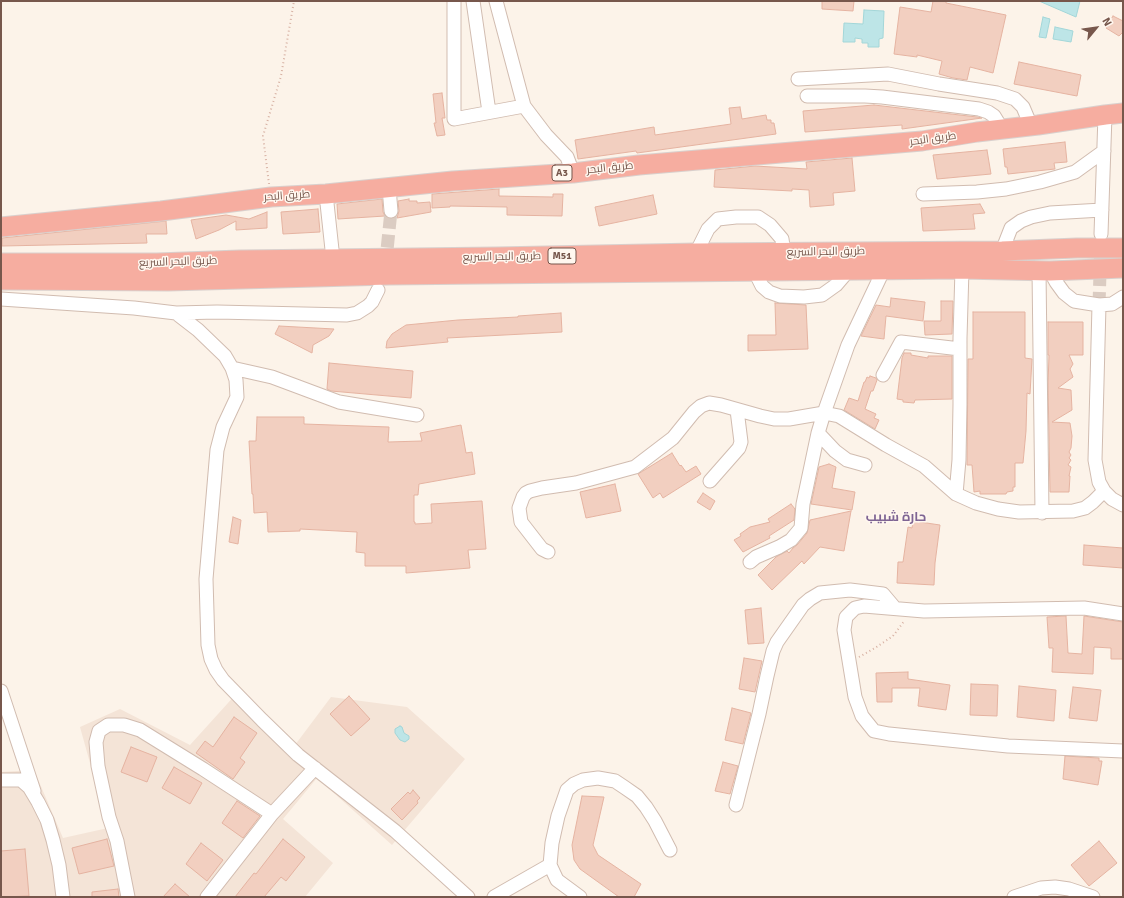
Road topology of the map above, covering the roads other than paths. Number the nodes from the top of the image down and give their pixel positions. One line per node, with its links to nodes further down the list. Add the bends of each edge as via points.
1 (454, 1): 7 (street, via 454,119)
2 (473, 1): 7 (street)
3 (496, 1): 6 (street)
4 (798, 79): 9 (street, via 888,74 997,93 1015,99 1023,107)
5 (807, 96): 10 (street, via 865,96 974,108 994,116)
6 (524, 106): 7 (street); 12 (street, via 567,157)
7 (489, 112)
8 (1114, 114): 9 (highway, طريق البحر / A3); 11 (street)
9 (1031, 126): 10 (highway, طريق البحر / A3)
10 (1002, 129): 12 (highway, طريق البحر / A3, via 922,141)
11 (1104, 151): 15 (street, via 1074,172 1040,182 977,192); 16 (street)
12 (573, 173): 13 (highway, طريق البحر / A3)
13 (389, 188): 14 (highway, طريق البحر / A3); 17 (street)
14 (326, 194): 18 (highway, طريق البحر / A3, via 271,197); 24 (street)
15 (923, 194)
16 (1102, 210): 19 (street); 21 (street, via 1050,213 1021,221 1011,228)
17 (391, 211)
18 (1, 227)
19 (1101, 234)
20 (1123, 248): 21 (highway, طريق البحر السريع / M51)
21 (1002, 251): 23 (highway, طريق البحر السريع / M51)
22 (696, 253): 23 (highway, طريق البحر السريع / M51); 23 (street, via 708,229 718,219 758,217 770,225 782,239); 24 (highway, طريق البحر السريع / M51)
23 (784, 253)
24 (333, 259): 25 (highway, طريق البحر السريع / M51)
25 (1, 263)
26 (1123, 268): 30 (highway, طريق البحر السريع / M51)
27 (962, 270): 29 (highway, طريق البحر السريع / M51); 30 (highway, طريق البحر السريع / M51); 39 (street)
28 (848, 271): 29 (highway, طريق البحر السريع / M51); 31 (highway, طريق البحر السريع / M51); 31 (street, via 836,285 822,295 804,297 780,296 769,292 762,286)
29 (883, 271): 44 (street, via 848,345)
30 (1044, 271): 36 (street, via 1074,301); 52 (street)
31 (755, 272): 32 (highway, طريق البحر السريع / M51, via 389,275 168,281)
32 (1, 280)
33 (378, 290): 37 (street, via 372,302 353,315)
34 (1123, 297): 36 (street, via 1112,304)
35 (1, 299): 38 (street)
36 (1099, 305): 49 (street, via 1095,460 1099,482)
37 (217, 312): 38 (street); 40 (street, via 207,317 204,322)
38 (176, 313): 40 (street)
39 (960, 349): 42 (street, via 901,342); 50 (street)
40 (219, 350): 41 (street)
41 (232, 368): 45 (street, via 272,377 339,402); 59 (street, via 237,397 217,450 206,579 208,645 211,659 223,680 282,740)
42 (883, 375)
43 (737, 410): 44 (street, via 774,419); 48 (street, via 741,442 739,448); 53 (street, via 709,403 701,406 673,438 635,467 576,483 534,489 526,493 519,508 522,522 542,549)
44 (824, 413): 46 (street); 50 (street, via 839,416 910,457)
45 (417, 414)
46 (818, 433): 47 (street, via 847,460); 54 (street, via 803,504 801,528 791,540)
47 (865, 465)
48 (710, 481)
49 (1104, 491): 51 (street); 52 (street, via 1093,502 1073,512)
50 (956, 494): 52 (street, via 998,509)
51 (1123, 505)
52 (1042, 512)
53 (548, 552)
54 (750, 562)
55 (894, 607): 56 (street, via 910,610 959,611 1084,608); 58 (street, via 864,606 855,608 846,617 844,630 855,697 859,710 874,730 881,733 1008,746); 62 (street, via 883,594 850,590 820,593 803,605 773,651)
56 (1123, 614)
57 (1, 691): 61 (street)
58 (1123, 751)
59 (315, 768): 63 (street); 69 (street, via 395,831)
60 (1, 780): 61 (street, via 21,780 29,787)
61 (38, 802): 66 (street, via 53,840)
62 (736, 805)
63 (272, 814): 67 (street, via 140,730 124,725 108,725 99,731 96,742 98,766); 68 (street)
64 (670, 850): 65 (street, via 655,821 637,796 615,782 598,778 583,780 567,790 558,816)
65 (550, 865): 70 (street); 71 (street, via 557,880)
66 (63, 897)
67 (128, 897)
68 (207, 897)
69 (468, 897)
70 (494, 897)
71 (580, 897)
72 (1014, 897): 73 (street, via 1041,888 1055,887)
73 (1093, 897)

